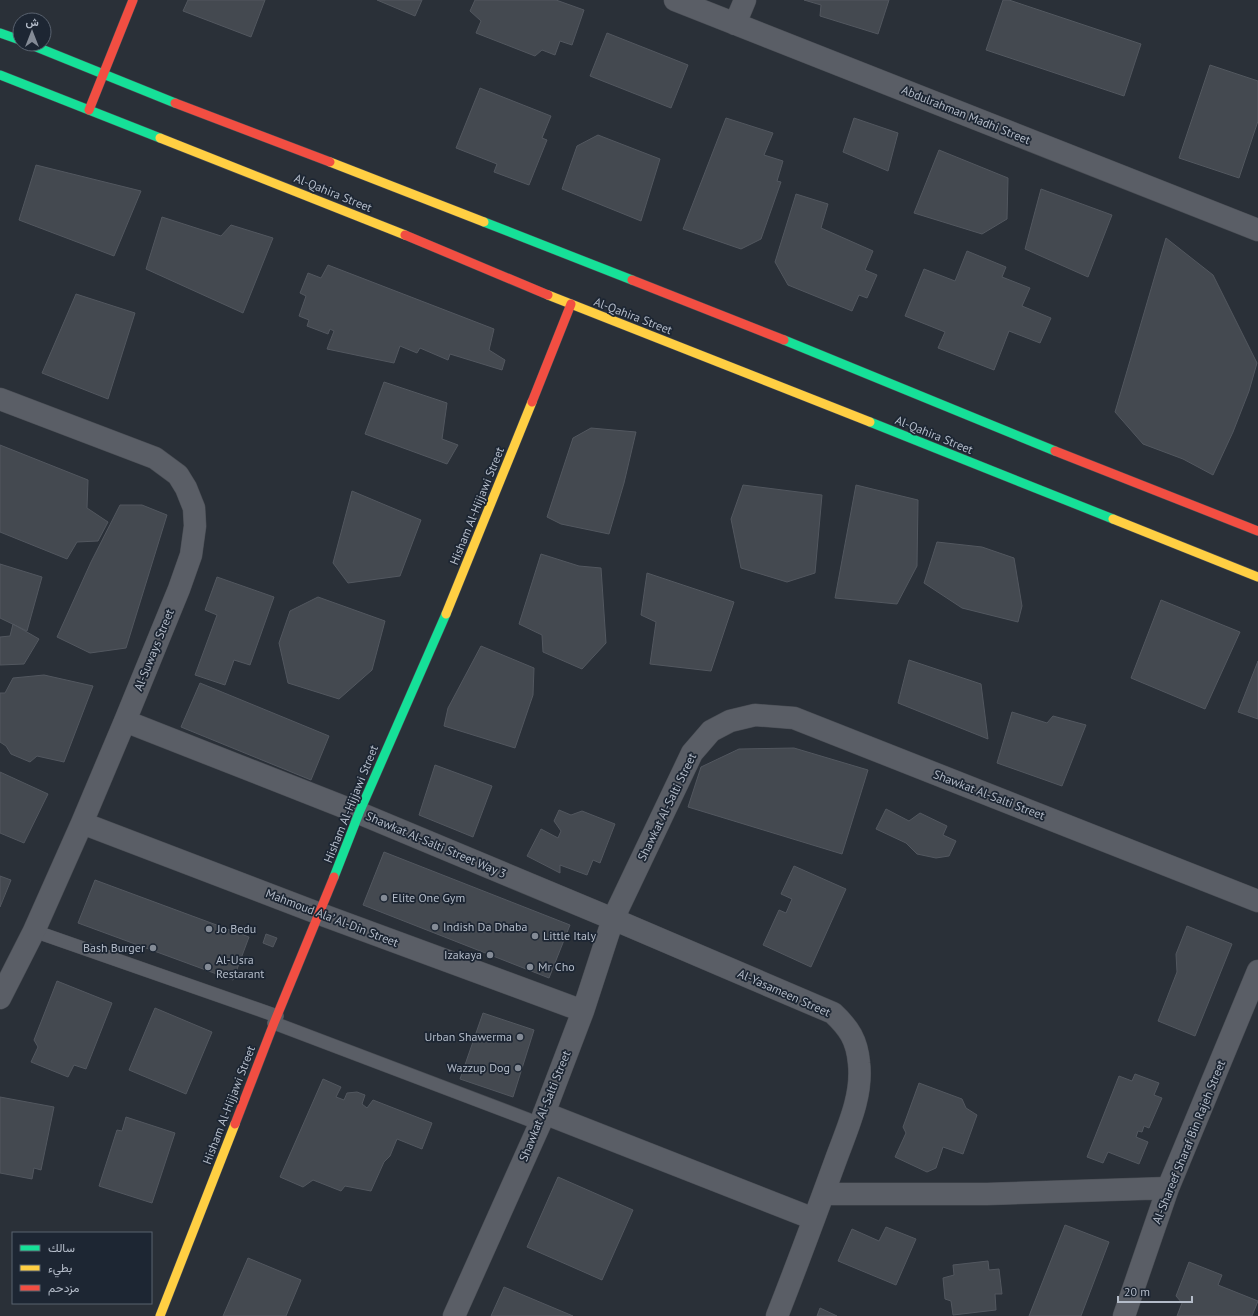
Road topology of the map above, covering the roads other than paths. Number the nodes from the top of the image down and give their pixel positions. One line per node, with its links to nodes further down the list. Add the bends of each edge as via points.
1 (133, 0): 8 (main road)
2 (675, 0): 4 (street, Abdulrahman Madhi Street)
3 (745, 0): 4 (street)
4 (735, 24): 11 (street, Abdulrahman Madhi Street)
5 (0, 33): 6 (main road)
6 (12, 37)
7 (49, 52): 8 (main road)
8 (104, 74): 10 (main road); 14 (main road, via 759,330)
9 (0, 75): 10 (main road, Al-Qahira Street)
10 (89, 110): 12 (main road, Al-Qahira Street, via 374,222)
11 (1258, 230)
12 (571, 304): 15 (main road, Al-Qahira Street); 17 (main road, Hisham Al-Hijjawi Street, via 459,583)
13 (0, 399): 16 (street, Al-Suways Street, via 155,458 178,475 194,508 195,526 191,555)
14 (1258, 531)
15 (1258, 577)
16 (125, 720): 17 (street, Shawkat Al-Salti Street Way 3); 18 (street, Al-Suways Street)
17 (359, 813): 20 (main road, Hisham Al-Hijjawi Street); 21 (street, Shawkat Al-Salti Street Way 3)
18 (82, 823): 20 (street, Mahmoud Ala’ Al-Din Street); 22 (street, Al-Suways Street)
19 (1258, 901): 21 (street, Shawkat Al-Salti Street, via 794,718 755,715 730,720 712,731 692,754)
20 (320, 914): 25 (street, Mahmoud Ala’ Al-Din Street); 26 (main road, Hisham Al-Hijjawi Street)
21 (613, 919): 25 (street, Shawkat Al-Salti Street); 29 (street, Al-Yasameen Street, via 833,1013 846,1025 855,1043 859,1063 858,1092)
22 (34, 931): 24 (street, Al-Suways Street); 26 (lane)
23 (1258, 971): 28 (street, Al-Shareef Sharaf Bin Rajeh Street)
24 (0, 998)
25 (582, 1011): 27 (street, Shawkat Al-Salti Street)
26 (276, 1020): 27 (lane); 31 (main road, Hisham Al-Hijjawi Street)
27 (542, 1118): 30 (street); 32 (street, Shawkat Al-Salti Street)
28 (1168, 1188): 29 (street, via 987,1194); 34 (street, Al-Shareef Sharaf Bin Rajeh Street)
29 (824, 1194): 30 (street, Al-Yasameen Street)
30 (814, 1219): 33 (street, Al-Yasameen Street)
31 (160, 1316)
32 (454, 1316)
33 (777, 1316)
34 (1124, 1316)

